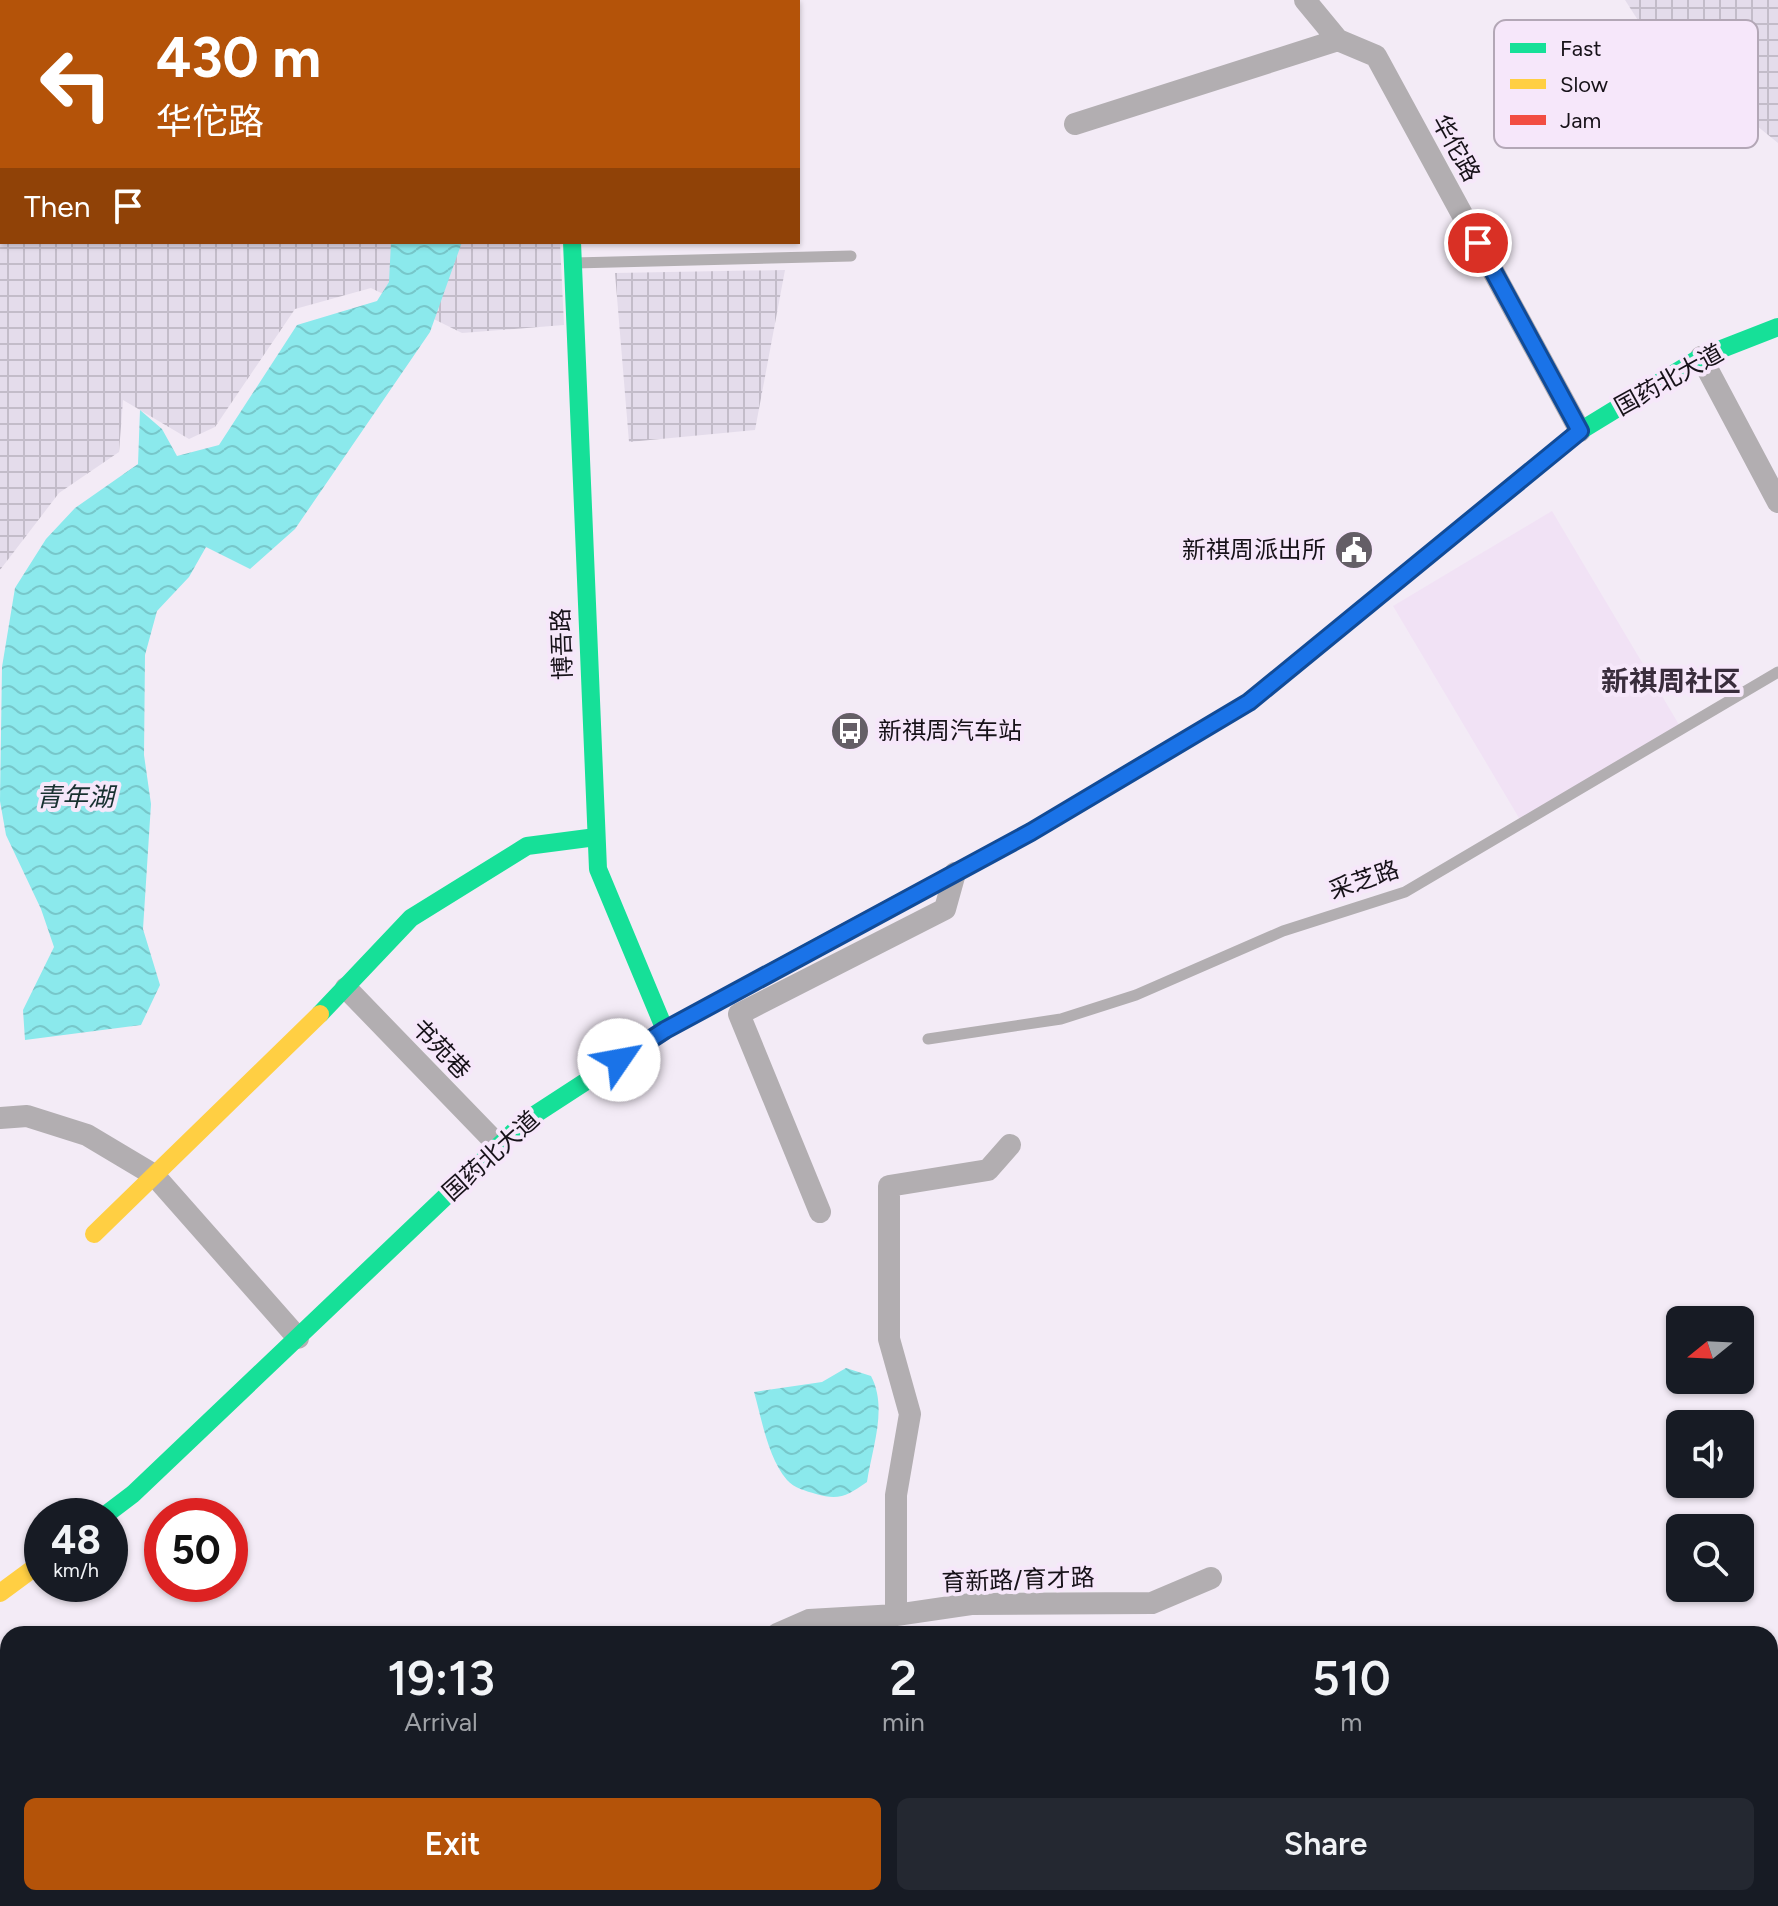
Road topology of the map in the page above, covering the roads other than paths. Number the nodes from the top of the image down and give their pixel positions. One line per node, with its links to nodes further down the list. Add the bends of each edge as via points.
1 (1305, 0): 2 (street, 华佗路)
2 (1338, 40): 3 (street); 9 (street, 华佗路, via 1376,56)
3 (1075, 124)
4 (572, 244): 6 (main road, 博吾路)
5 (851, 256): 6 (lane)
6 (573, 263): 12 (main road, 博吾路)
7 (1778, 327): 8 (main road, 国药北大道)
8 (1701, 357): 9 (main road, 国药北大道); 10 (street)
9 (1580, 431): 13 (main road, 国药北大道, via 1249,702)
10 (1778, 502)
11 (1778, 672): 16 (lane, 采芝路, via 1405,892 1283,931 1136,995 1061,1019)
12 (596, 837): 14 (main road, via 527,846 411,918); 15 (main road, 博吾路, via 598,869)
13 (955, 873): 15 (main road, 国药北大道); 21 (street, via 945,909 739,1014)
14 (346, 988): 19 (street, 书苑巷); 20 (main road)
15 (665, 1030): 19 (main road, 国药北大道, via 525,1121)
16 (928, 1039)
17 (0, 1118): 20 (street, via 27,1116 87,1135)
18 (1010, 1145): 28 (street, via 988,1170 889,1186 889,1339 910,1414 896,1495)
19 (499, 1146): 23 (main road, 国药北大道)
20 (154, 1175): 22 (main road); 23 (street)
21 (820, 1212)
22 (94, 1234)
23 (298, 1338): 24 (main road, 国药北大道)
24 (128, 1498)
25 (24, 1575): 27 (main road)
26 (1211, 1578): 28 (street, 育新路/育才路, via 1152,1603 971,1604)
27 (0, 1593)
28 (896, 1615): 29 (street, 育新路/育才路, via 809,1620)
29 (795, 1626)

